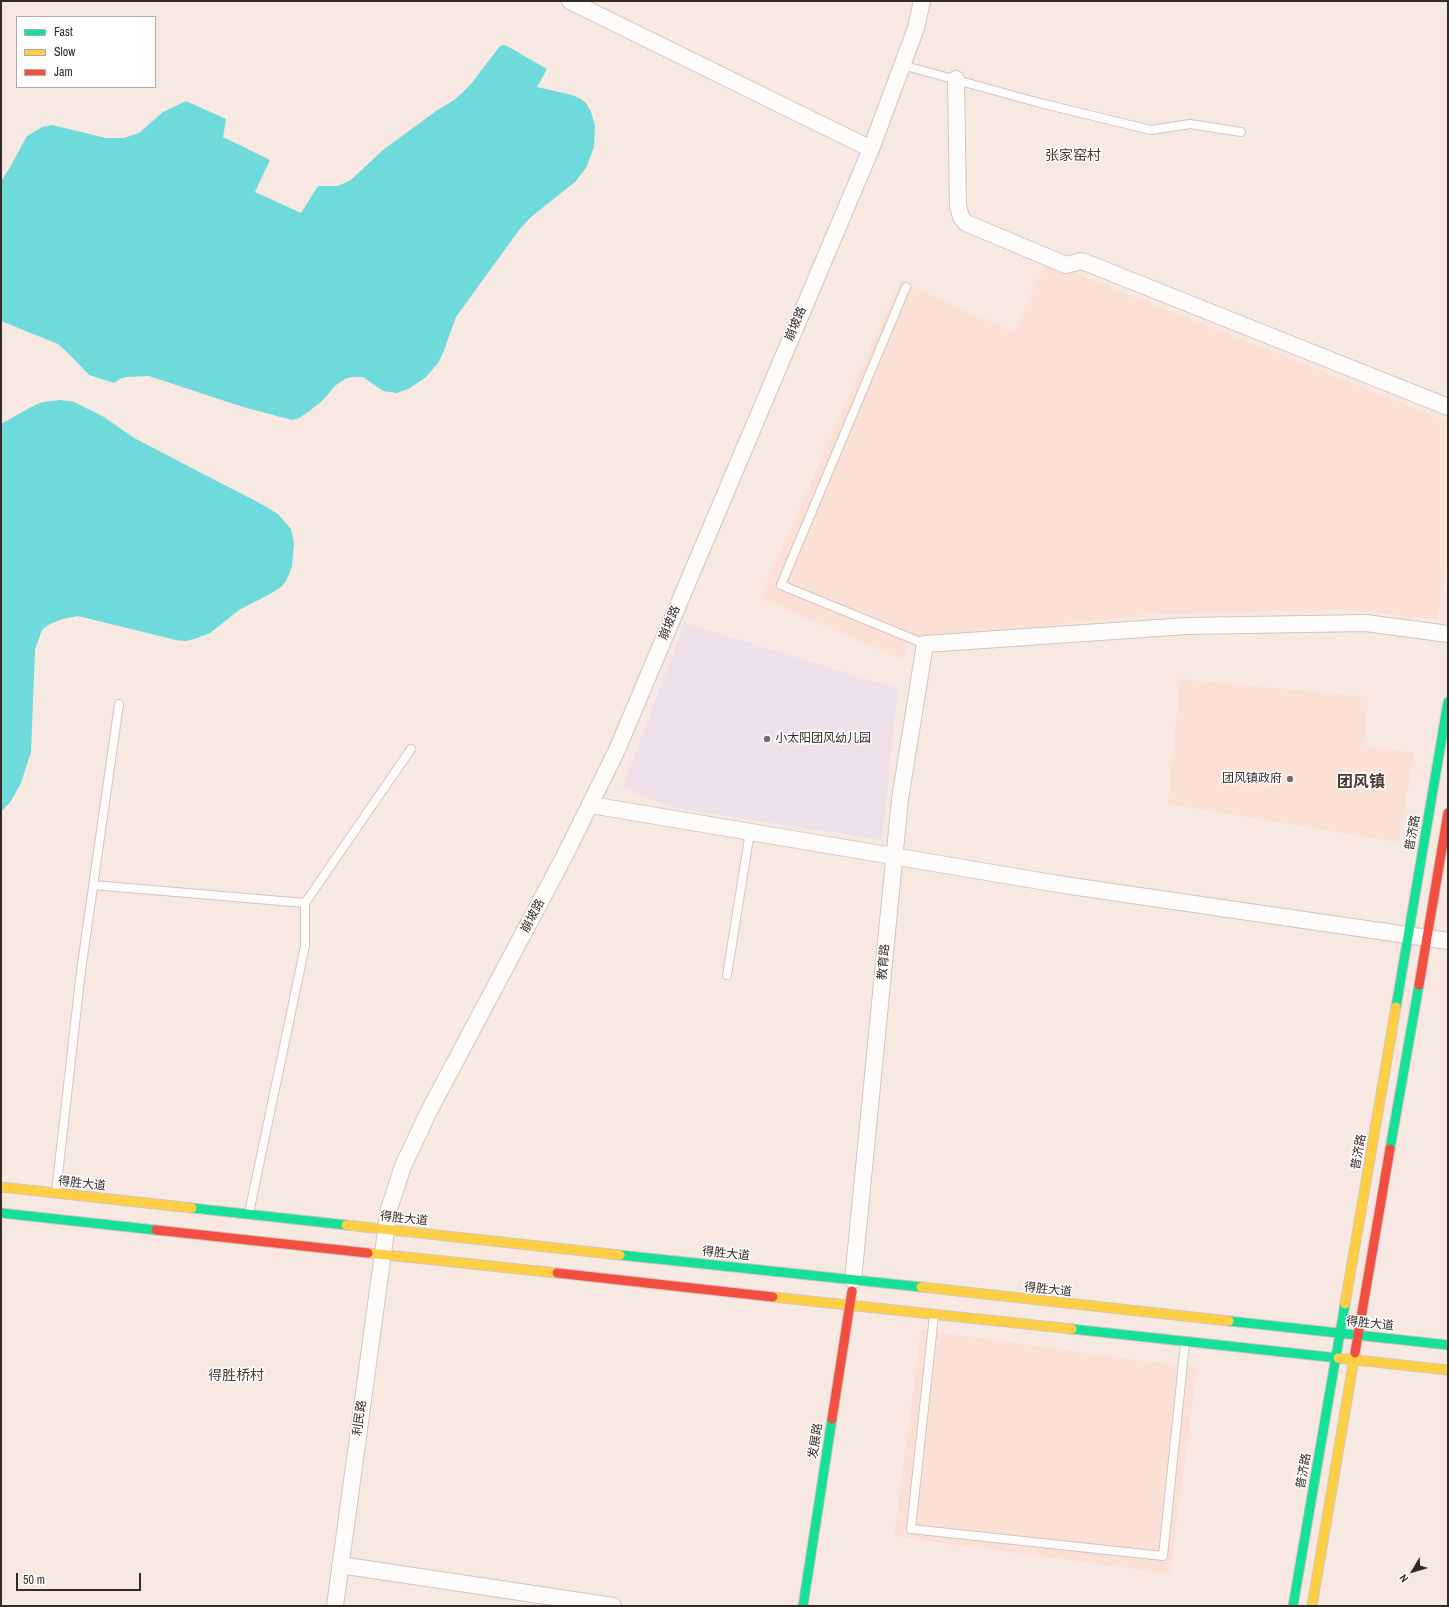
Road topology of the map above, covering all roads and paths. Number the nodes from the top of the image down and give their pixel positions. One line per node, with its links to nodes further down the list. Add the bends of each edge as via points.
1 (570, 1): 6 (street)
2 (922, 1): 3 (street, 崩坡路, via 916,28)
3 (902, 64): 4 (lane); 6 (street, 崩坡路)
4 (956, 79): 5 (lane, via 1151,130 1190,124); 8 (street, via 958,206 966,224 1066,265 1082,261)
5 (1241, 132)
6 (871, 149): 14 (street, 崩坡路, via 616,752)
7 (906, 287): 10 (lane, via 781,585)
8 (1448, 407)
9 (1448, 634): 10 (street, via 1366,623 1195,626)
10 (925, 644): 17 (street, 教育路, via 900,799)
11 (1448, 702): 20 (main road, 普济路)
12 (119, 704): 18 (lane)
13 (411, 749): 19 (lane)
14 (591, 805): 16 (street); 28 (street, 崩坡路, via 428,1111 404,1166 389,1209)
15 (1448, 813): 21 (main road)
16 (750, 832): 17 (street); 23 (lane)
17 (894, 856): 20 (street, via 1071,886); 30 (street, 教育路)
18 (93, 885): 19 (lane); 25 (lane)
19 (305, 903): 27 (lane, via 305,946)
20 (1408, 935): 21 (street); 33 (main road, 普济路)
21 (1426, 938): 22 (street); 34 (main road)
22 (1448, 941)
23 (727, 975)
24 (1, 1187): 25 (main road, 得胜大道)
25 (56, 1193): 27 (main road, 得胜大道)
26 (1, 1213): 29 (main road)
27 (249, 1214): 28 (main road, 得胜大道)
28 (386, 1229): 29 (street, 利民路); 30 (main road, 得胜大道)
29 (383, 1254): 31 (main road); 40 (street, 利民路)
30 (853, 1280): 31 (main road, 发展路); 33 (main road, 得胜大道)
31 (849, 1305): 32 (main road); 43 (main road, 发展路)
32 (934, 1314): 35 (main road); 35 (lane, via 911,1529 1163,1556)
33 (1340, 1333): 34 (main road, 得胜大道); 37 (main road, 普济路)
34 (1358, 1335): 36 (main road, 得胜大道); 38 (main road)
35 (1186, 1342): 37 (main road)
36 (1448, 1345)
37 (1335, 1358): 38 (main road); 44 (main road, 普济路)
38 (1354, 1360): 39 (main road); 45 (main road)
39 (1448, 1370)
40 (340, 1565): 41 (street, 利民路); 42 (street)
41 (335, 1606)
42 (613, 1606)
43 (803, 1606)
44 (1293, 1606)
45 (1312, 1606)

